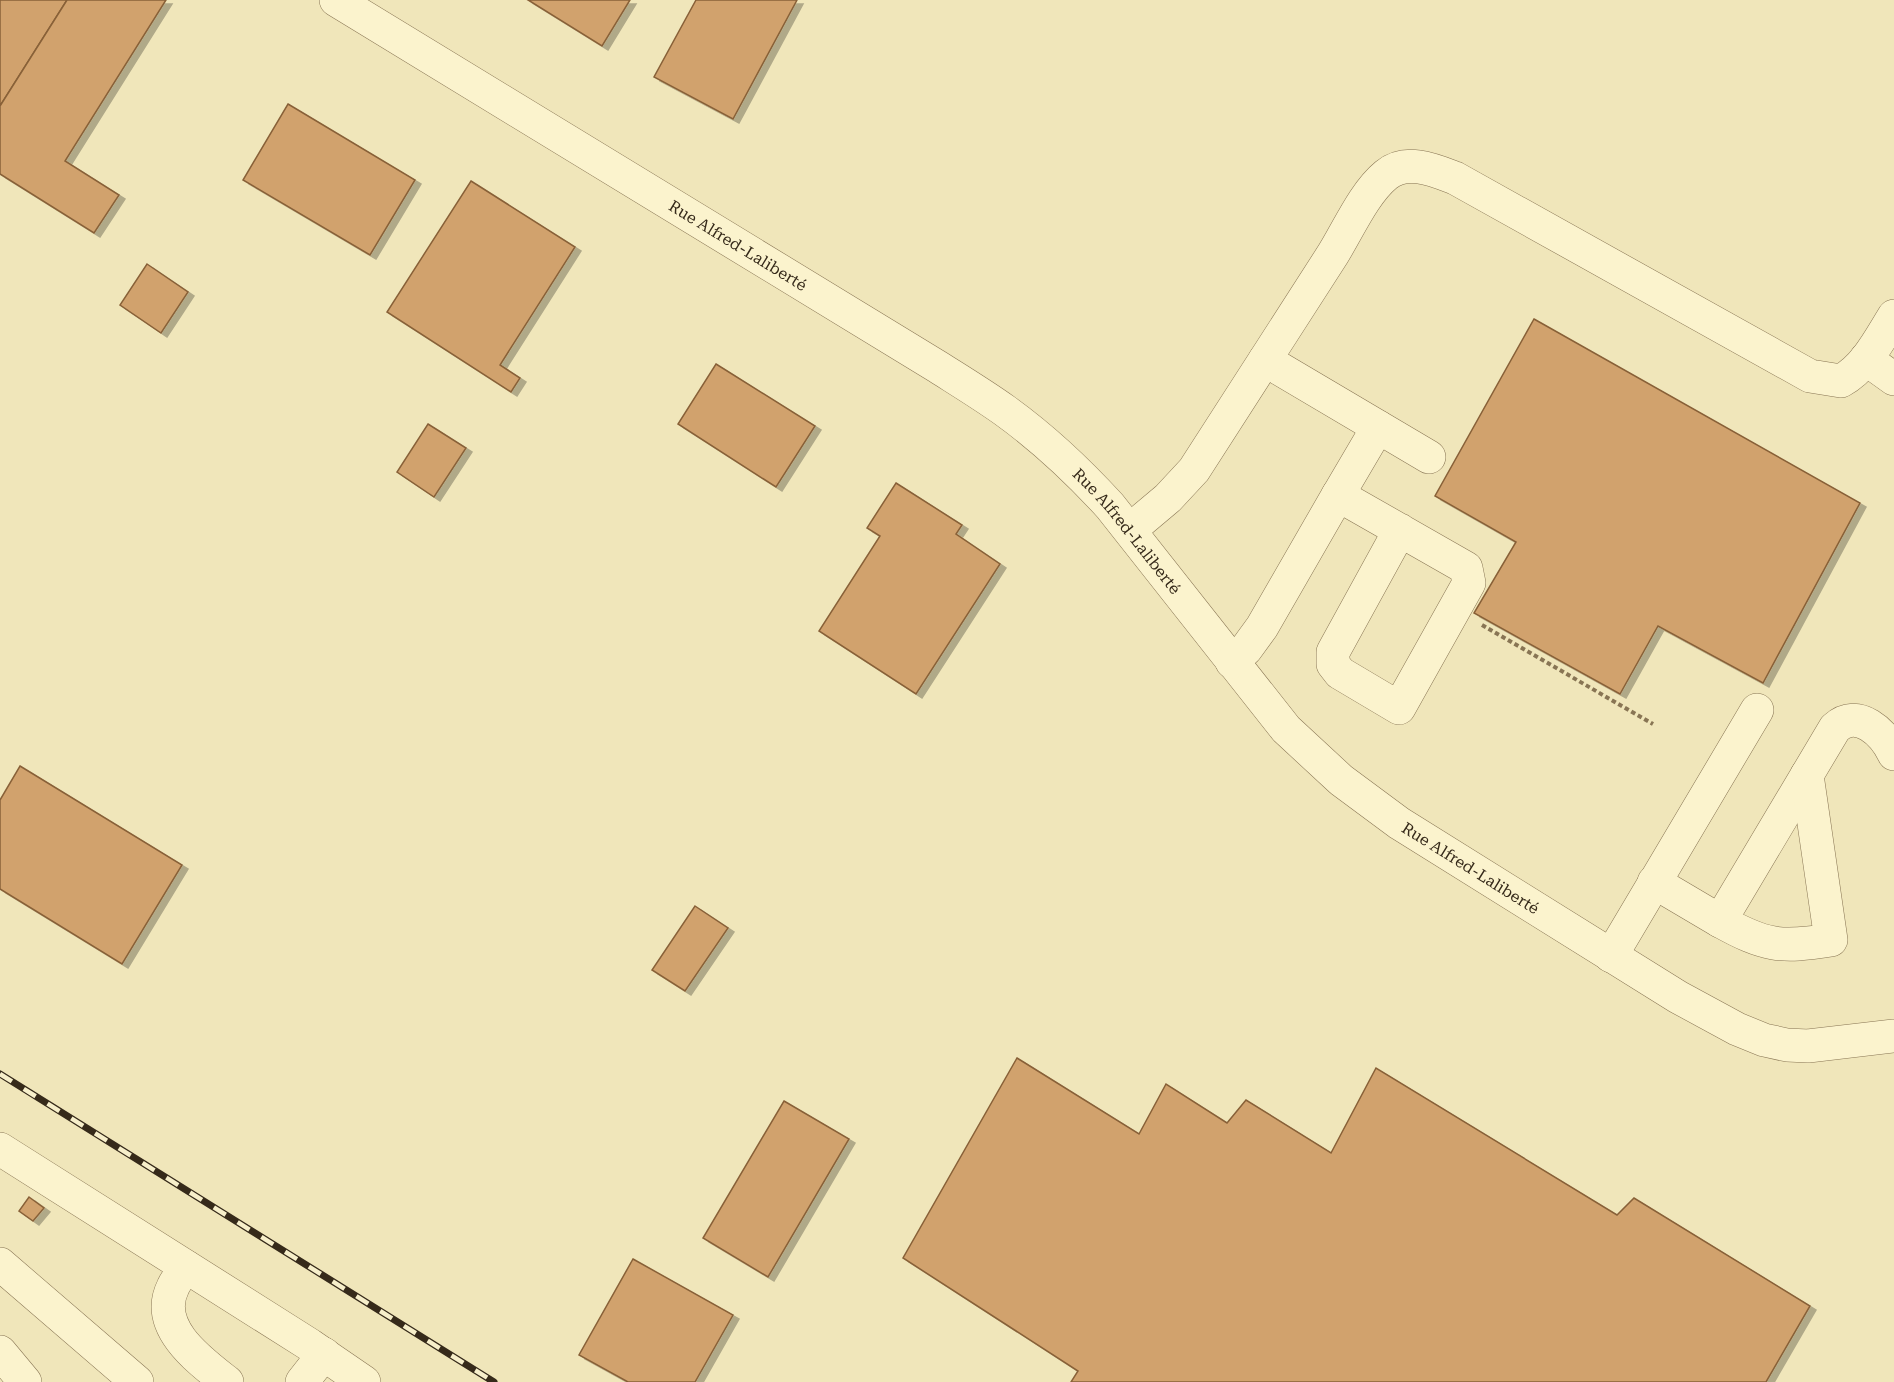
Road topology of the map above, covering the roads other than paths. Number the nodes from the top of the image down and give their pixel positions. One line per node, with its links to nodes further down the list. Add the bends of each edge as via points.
1 (336, 0): 9 (street, Rue Alfred-Laliberté, via 1003,409 1092,486)
2 (1894, 316): 3 (street)
3 (1866, 359): 4 (street, via 1854,374 1841,381 1810,375 1455,178 1432,169 1407,166 1386,175 1363,202); 5 (street)
4 (1265, 360): 6 (street); 9 (street, via 1194,470)
5 (1894, 379)
6 (1378, 427): 7 (street); 8 (street)
7 (1429, 457)
8 (1338, 495): 10 (street); 11 (street, via 1262,627)
9 (1130, 530): 11 (street, Rue Alfred-Laliberté)
10 (1400, 530): 10 (street, via 1466,568 1469,584 1399,708 1340,673 1333,664 1333,652)
11 (1232, 662): 17 (street, Rue Alfred-Laliberté, via 1286,729 1341,780 1399,823)
12 (1757, 710): 15 (street)
13 (1894, 754): 14 (street, via 1880,733 1851,719 1835,728)
14 (1807, 775): 16 (street); 16 (street, via 1831,940 1782,945 1763,942)
15 (1654, 882): 16 (street); 17 (street)
16 (1720, 921)
17 (1611, 956): 18 (street, Rue Alfred-Laliberté, via 1710,1016 1764,1040 1808,1046)
18 (1894, 1036)
19 (0, 1149): 21 (street)
20 (0, 1264): 25 (street)
21 (186, 1267): 23 (street); 26 (street, via 173,1287 170,1314 181,1342)
22 (0, 1352): 24 (street)
23 (324, 1354): 27 (street); 28 (street)
24 (25, 1382)
25 (137, 1382)
26 (227, 1382)
27 (302, 1382)
28 (364, 1382)

